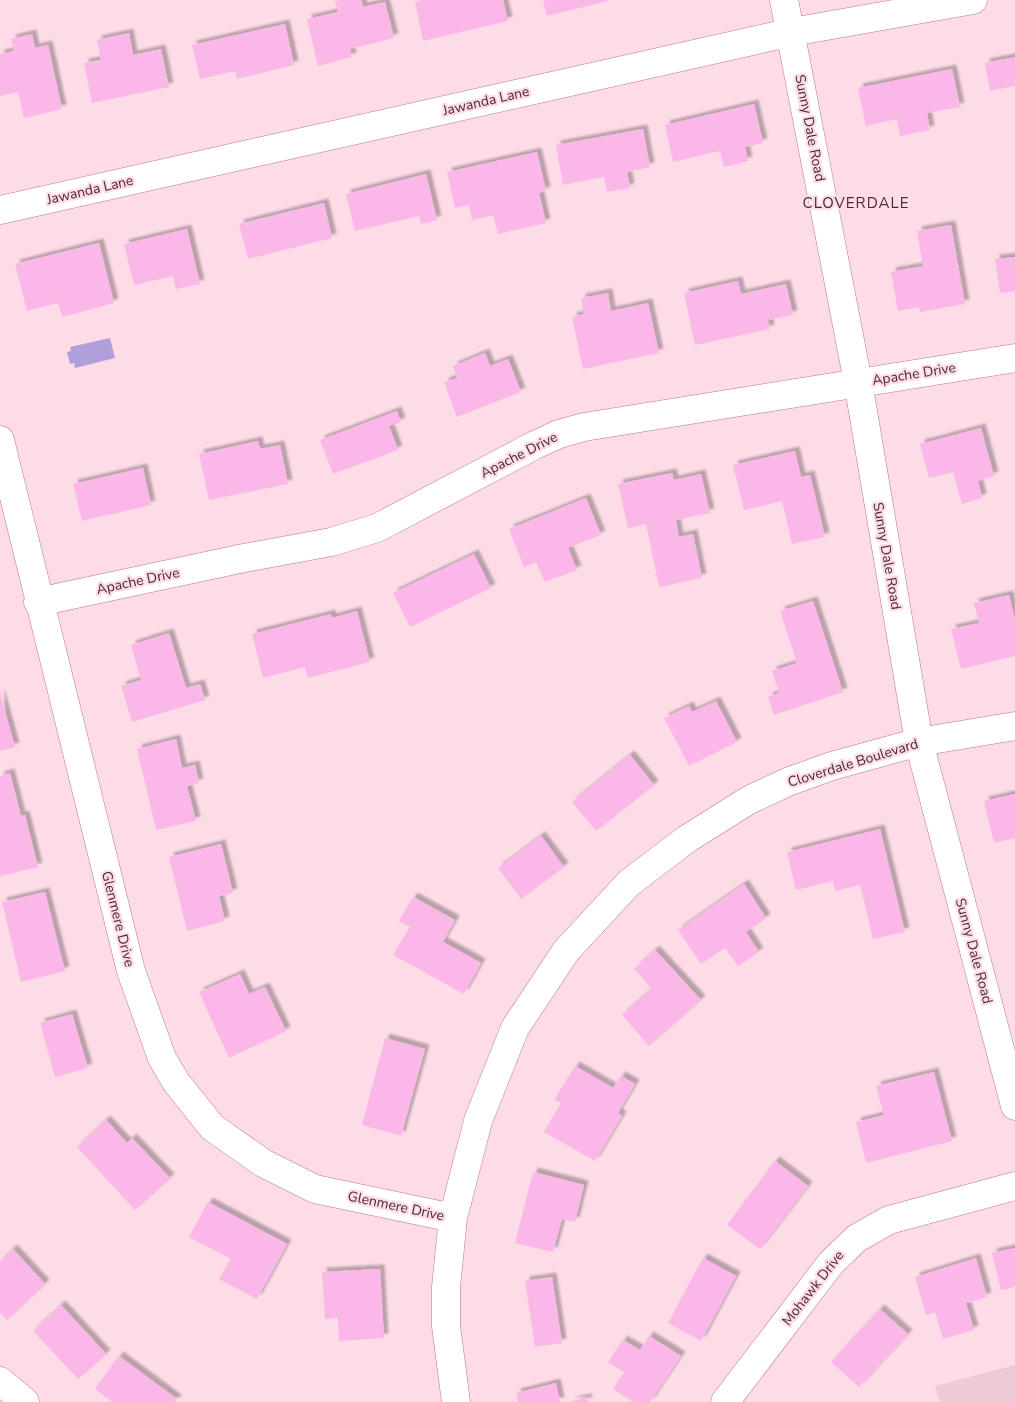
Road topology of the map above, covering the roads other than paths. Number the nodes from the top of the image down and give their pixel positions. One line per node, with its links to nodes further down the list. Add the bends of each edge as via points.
1 (784, 0): 3 (street, Sunny Dale Road)
2 (973, 0): 3 (street, Jawanda Lane)
3 (792, 32): 4 (street, Jawanda Lane); 6 (street, Sunny Dale Road)
4 (0, 210)
5 (1015, 358): 6 (street, Apache Drive)
6 (858, 382): 8 (street, Apache Drive, via 567,432 535,445 377,528 331,542); 10 (street, Sunny Dale Road)
7 (0, 440): 8 (street, Glenmere Drive)
8 (38, 602): 13 (street, Glenmere Drive, via 131,971 162,1058 176,1082 212,1127 263,1163 315,1189)
9 (1015, 726): 10 (street, Cloverdale Boulevard)
10 (919, 742): 11 (street, Sunny Dale Road); 13 (street, Cloverdale Boulevard, via 824,769 749,800 687,839 629,883 566,951 515,1028 478,1121)
11 (1015, 1106)
12 (1015, 1186): 17 (street, Mohawk Drive, via 889,1220 857,1238 830,1263)
13 (453, 1218): 16 (street, Cloverdale Boulevard, via 446,1287 446,1326)
14 (0, 1381): 15 (street)
15 (25, 1402)
16 (456, 1402)
17 (725, 1402)

